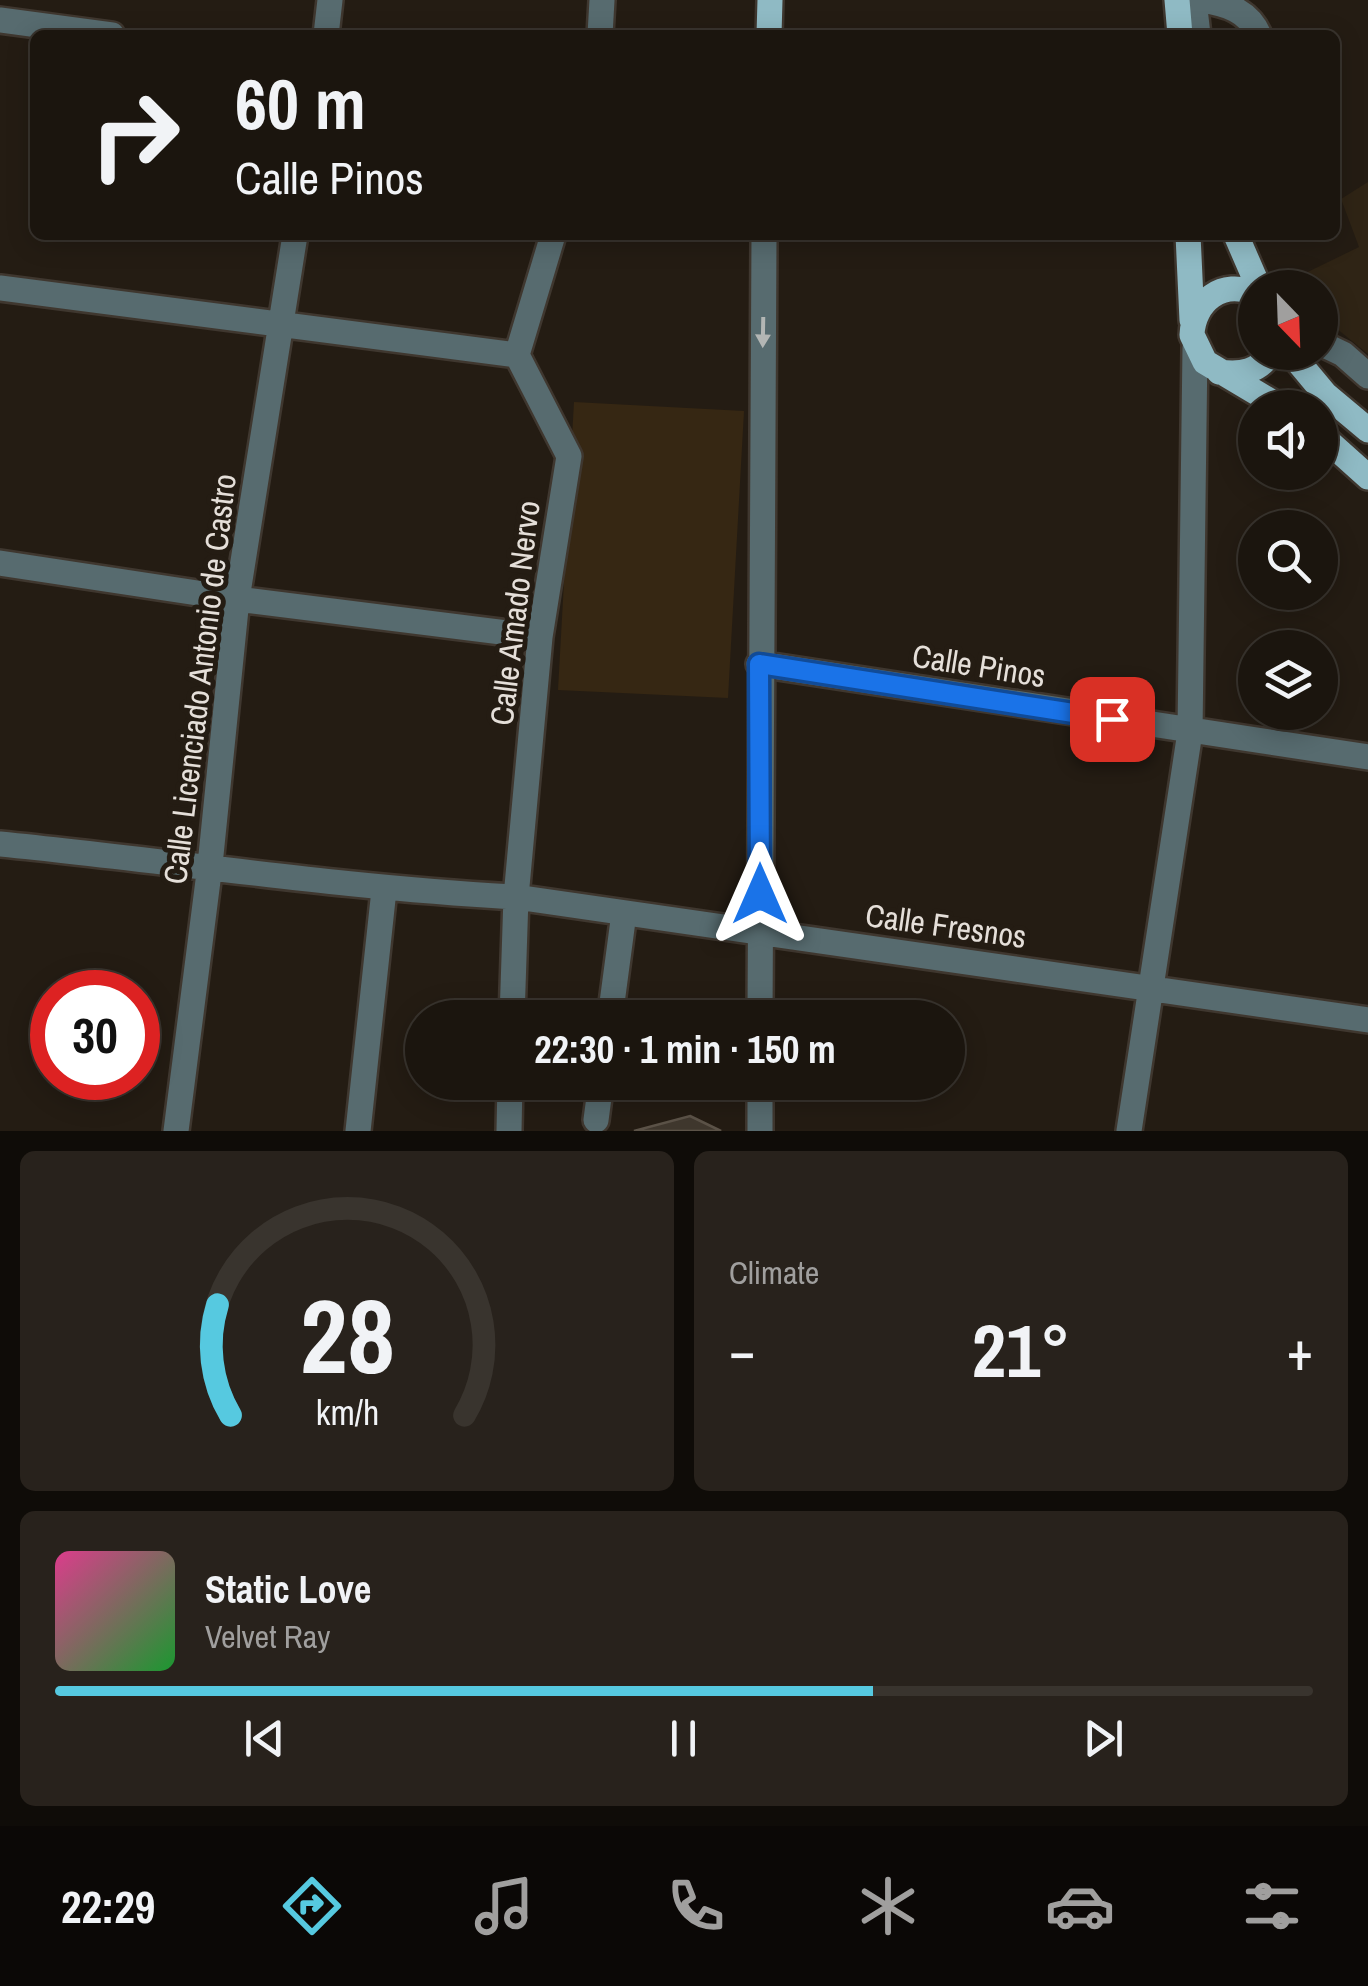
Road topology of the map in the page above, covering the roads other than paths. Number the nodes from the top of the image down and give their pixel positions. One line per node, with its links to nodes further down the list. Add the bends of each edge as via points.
1 (330, 0): 8 (street)
2 (602, 0): 9 (street)
3 (770, 0): 10 (main road)
4 (1177, 0): 11 (main road)
5 (1198, 0): 12 (street); 13 (street, via 1231,5)
6 (0, 20): 7 (street)
7 (75, 30)
8 (327, 30)
9 (600, 30)
10 (769, 30)
11 (1180, 30)
12 (1198, 30)
13 (1257, 30)
14 (294, 240): 23 (street, Calle Licenciado Antonio de Castro)
15 (552, 240): 26 (street)
16 (764, 240): 38 (street, one-way to 38)
17 (1188, 240): 22 (main road)
18 (1238, 240): 19 (main road)
19 (1252, 270)
20 (0, 288): 23 (street)
21 (1238, 289): 22 (main road, via 1203,302)
22 (1192, 322): 24 (main road)
23 (280, 326): 26 (street); 36 (street, Calle Licenciado Antonio de Castro)
24 (1195, 348): 28 (main road); 39 (street)
25 (1338, 352): 29 (street)
26 (517, 355): 37 (street, Calle Amado Nervo, via 569,456)
27 (1252, 370): 28 (main road)
28 (1219, 372): 30 (main road)
29 (1368, 376)
30 (1250, 390)
31 (1338, 411): 32 (main road)
32 (1368, 430)
33 (1338, 450): 34 (main road)
34 (1368, 477)
35 (0, 563): 36 (street)
36 (237, 599): 37 (street); 42 (street, Calle Licenciado Antonio de Castro)
37 (540, 637): 44 (street, Calle Amado Nervo)
38 (759, 664): 39 (street, Calle Pinos); 46 (street)
39 (1190, 732): 40 (street, Calle Pinos); 47 (street)
40 (1368, 757)
41 (0, 844): 42 (street, Calle Fresnos)
42 (210, 865): 43 (street, Calle Fresnos); 56 (street, Calle Licenciado Antonio de Castro)
43 (384, 890): 44 (street, Calle Fresnos); 57 (street)
44 (516, 897): 45 (street, Calle Fresnos); 48 (street, Calle Amado Nervo)
45 (624, 913): 46 (street, Calle Fresnos); 49 (street)
46 (760, 933): 47 (street, Calle Fresnos); 50 (street)
47 (1150, 987): 51 (street, Calle Fresnos); 60 (street)
48 (513, 1000)
49 (612, 1000)
50 (760, 1000)
51 (1368, 1020)
52 (510, 1100): 58 (street)
53 (599, 1100): 55 (street)
54 (760, 1100): 59 (street)
55 (596, 1120)
56 (176, 1131)
57 (358, 1131)
58 (509, 1131)
59 (760, 1131)
60 (1129, 1131)

